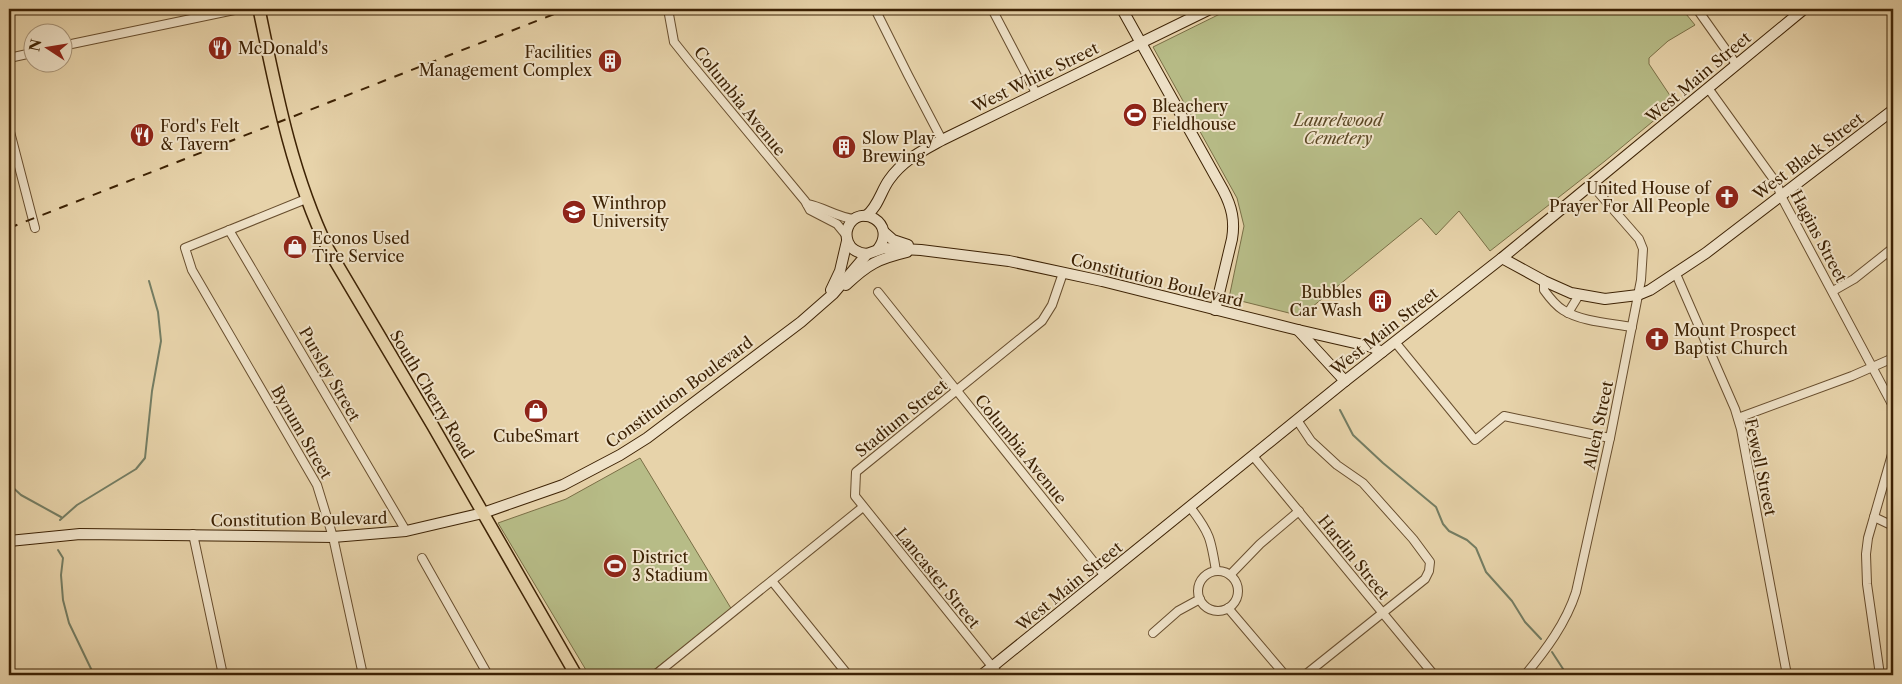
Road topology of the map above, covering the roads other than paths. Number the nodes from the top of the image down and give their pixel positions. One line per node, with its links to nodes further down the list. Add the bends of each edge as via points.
1 (239, 9): 11 (street)
2 (259, 9): 23 (main road, South Cherry Road, via 282,121)
3 (668, 9): 24 (street, Columbia Avenue, via 674,42)
4 (875, 9): 19 (street)
5 (992, 9): 16 (street)
6 (1122, 9): 10 (street)
7 (1210, 9): 10 (street, West White Street)
8 (1697, 9): 14 (street)
9 (1804, 9): 14 (street, West Main Street)
10 (1140, 43): 16 (street, West White Street); 45 (street, via 1223,190 1232,213 1234,229)
11 (72, 44)
12 (22, 55): 13 (street)
13 (9, 58)
14 (1736, 64): 15 (street, West Main Street)
15 (1708, 88): 20 (street, West Main Street); 22 (street, Hagins Street, via 1772,177)
16 (1036, 93): 19 (street, West White Street)
17 (1893, 110): 22 (street, West Black Street)
18 (9, 128): 27 (street)
19 (942, 140): 21 (street, West White Street, via 909,159)
20 (1591, 184): 35 (street, West Main Street); 43 (street, Allen Street, via 1639,238 1643,249)
21 (884, 187): 25 (street, West White Street, via 874,208); 28 (street, West White Street, via 879,210)
22 (1781, 196): 37 (street, West Black Street); 39 (street, Hagins Street)
23 (306, 199): 29 (street); 64 (main road, South Cherry Road, via 328,248)
24 (807, 204): 26 (street, Columbia Avenue); 30 (street, Columbia Avenue, via 810,210 837,224)
25 (866, 216): 26 (street); 28 (street, Constitution Boulevard, via 872,217)
26 (854, 219): 30 (street, Constitution Boulevard)
27 (35, 228)
28 (882, 228): 32 (street, via 884,238); 33 (street, Constitution Boulevard, via 893,240)
29 (230, 230): 67 (street, Pursley Street); 69 (street, Bynum Street, via 185,248 192,270 318,485)
30 (847, 238): 34 (street, via 855,251); 44 (street, Constitution Boulevard, via 840,271)
31 (1893, 248): 39 (street)
32 (878, 249): 33 (street, Constitution Boulevard); 34 (street, Constitution Boulevard)
33 (919, 250): 36 (street, Constitution Boulevard, via 1009,261); 41 (street, via 875,262)
34 (867, 254): 41 (street, Constitution Boulevard)
35 (1502, 258): 38 (street, West Black Street); 49 (street, West Main Street)
36 (1063, 273): 45 (street, Constitution Boulevard); 54 (street, Stadium Street, via 1052,305 1042,321)
37 (1676, 274): 43 (street, West Black Street); 56 (street, Fewell Street)
38 (1544, 281): 42 (street, West Black Street); 46 (street, via 1544,290 1549,297)
39 (1833, 291): 52 (street, Hagins Street)
40 (878, 292): 54 (street, Columbia Avenue)
41 (833, 294): 44 (street, Constitution Boulevard)
42 (1578, 295): 43 (street, West Black Street, via 1605,299); 46 (street)
43 (1638, 295): 47 (street, Allen Street)
44 (824, 302): 64 (street, Constitution Boulevard, via 746,365 620,455 563,485)
45 (1215, 310): 48 (street, Constitution Boulevard)
46 (1568, 313): 47 (street)
47 (1632, 327): 58 (street, Allen Street)
48 (1298, 330): 50 (street, Constitution Boulevard); 53 (street)
49 (1395, 342): 50 (street, West Main Street); 58 (street, via 1475,440 1504,416)
50 (1382, 352): 53 (street, West Main Street)
51 (1893, 358): 52 (street)
52 (1873, 368): 55 (street, Hagins Street); 56 (street)
53 (1345, 380): 57 (street, West Main Street)
54 (955, 390): 61 (street, Stadium Street, via 856,472 855,496); 74 (street, Columbia Avenue)
55 (1893, 406)
56 (1738, 418): 92 (street, Fewell Street)
57 (1297, 420): 60 (street, West Main Street); 78 (street, via 1317,447 1363,483 1430,562 1425,579)
58 (1610, 438): 91 (street, Allen Street, via 1572,604 1553,638)
59 (1893, 452): 65 (street)
60 (1253, 456): 62 (street, West Main Street); 63 (street, Hardin Street)
61 (863, 506): 75 (street); 80 (street, Lancaster Street)
62 (1190, 508): 72 (street, via 1210,538); 74 (street, West Main Street)
63 (1299, 511): 73 (street); 78 (street, Hardin Street)
64 (483, 513): 67 (street, Constitution Boulevard); 85 (main road, South Cherry Road)
65 (1874, 518): 66 (street); 93 (street, via 1866,564)
66 (1893, 526)
67 (406, 532): 69 (street, Constitution Boulevard)
68 (193, 534): 69 (street, Constitution Boulevard); 70 (street, Constitution Boulevard, via 80,534); 82 (street)
69 (333, 536): 83 (street, Bynum Street)
70 (9, 541)
71 (422, 558): 84 (street)
72 (1216, 571): 73 (street); 76 (street, via 1202,578)
73 (1230, 575): 77 (street, via 1238,588 1234,603)
74 (1105, 576): 80 (street, West Main Street)
75 (772, 581): 81 (street); 86 (street)
76 (1200, 599): 77 (street, via 1213,610); 79 (street, via 1178,611)
77 (1228, 608): 88 (street)
78 (1382, 612): 89 (street); 90 (street, Hardin Street)
79 (1153, 633)
80 (995, 671): 87 (street, West Main Street)
81 (658, 674)
82 (223, 675)
83 (363, 675)
84 (488, 675)
85 (576, 675)
86 (848, 675)
87 (982, 675)
88 (1285, 675)
89 (1305, 675)
90 (1434, 675)
91 (1525, 675)
92 (1787, 675)
93 (1880, 675)

